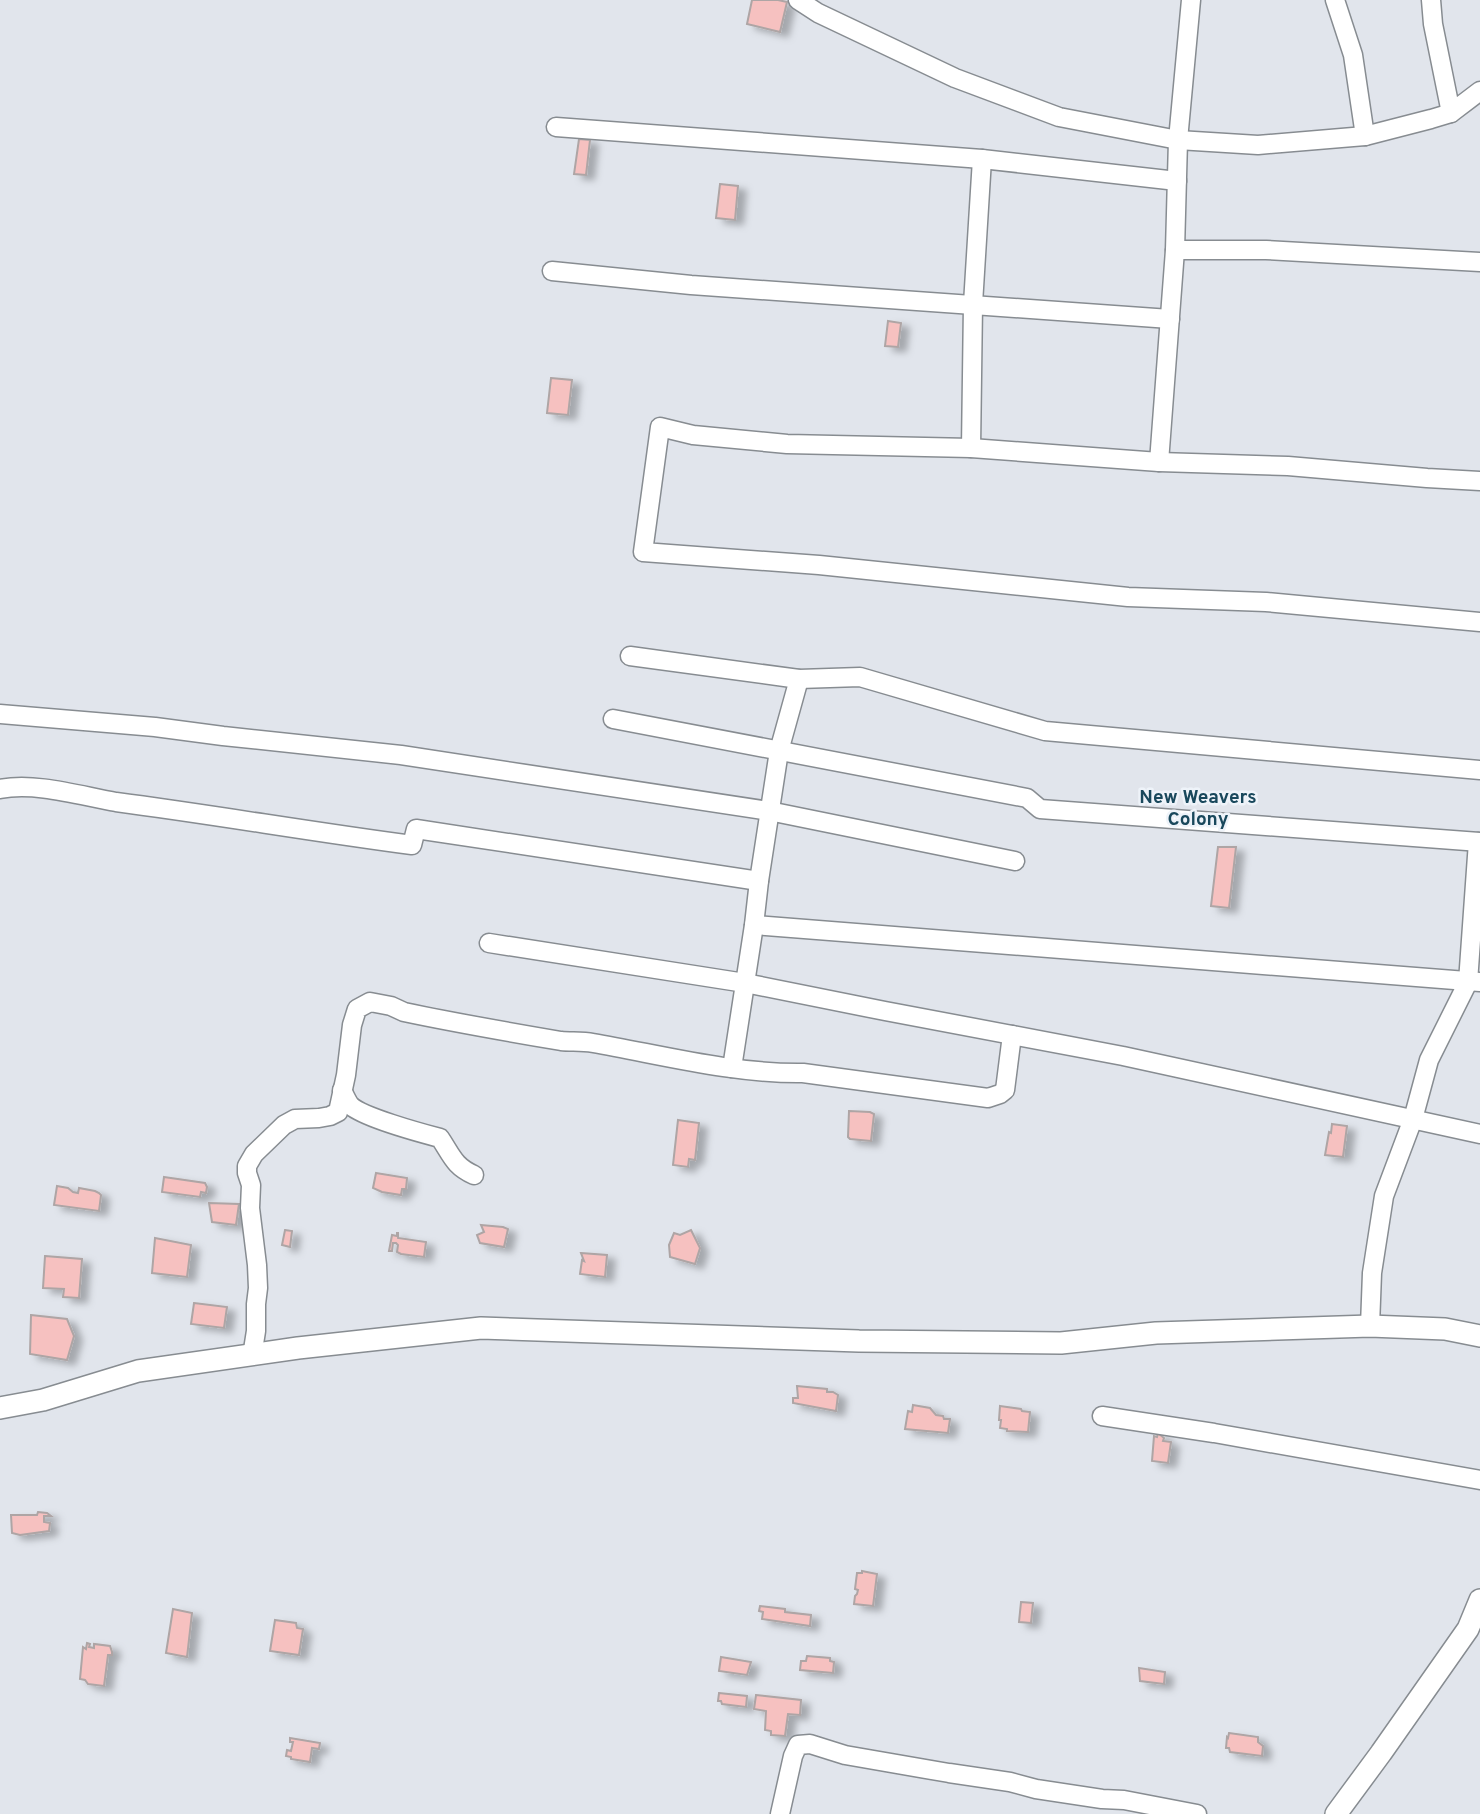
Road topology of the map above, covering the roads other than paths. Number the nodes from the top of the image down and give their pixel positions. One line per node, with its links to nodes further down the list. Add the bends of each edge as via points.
1 (798, 0): 9 (street, via 955,78 1059,117)
2 (1191, 0): 9 (street)
3 (1335, 0): 8 (street, via 1353,55)
4 (1432, 0): 6 (street)
5 (1480, 91): 6 (street)
6 (1451, 113): 8 (street)
7 (556, 127): 10 (street)
8 (1364, 136): 9 (street, via 1258,145)
9 (1178, 140): 11 (street)
10 (982, 159): 11 (street); 15 (street)
11 (1177, 181): 12 (street)
12 (1175, 250): 13 (street, via 1266,250); 16 (street)
13 (1480, 262)
14 (552, 271): 15 (street)
15 (973, 304): 16 (street); 17 (street)
16 (1170, 319): 18 (street)
17 (971, 448): 18 (street); 20 (street, via 786,444 693,435 660,427 643,552 1128,597 1266,602)
18 (1159, 462): 19 (street)
19 (1480, 481)
20 (1480, 622)
21 (630, 656): 22 (street)
22 (799, 679): 25 (street); 26 (street, via 860,677 1045,731)
23 (0, 714): 28 (street, via 401,755)
24 (612, 719): 25 (street)
25 (779, 751): 28 (street); 29 (street, via 1027,798 1040,809)
26 (1480, 770)
27 (0, 789): 31 (street, via 47,790 412,845 416,829)
28 (769, 811): 30 (street); 31 (street)
29 (1479, 842): 34 (street)
30 (1015, 861)
31 (759, 881): 32 (street)
32 (754, 925): 34 (street); 35 (street)
33 (489, 943): 35 (street)
34 (1474, 982): 39 (street, via 1429,1060)
35 (745, 983): 36 (street); 37 (street)
36 (1012, 1035): 37 (street, via 1005,1090 988,1098); 39 (street)
37 (732, 1068): 38 (street, via 492,1029 370,1002 358,1009 355,1017)
38 (342, 1090): 41 (street, via 350,1105 358,1109 440,1138 455,1164); 44 (street, via 338,1112 295,1118 254,1154 247,1166 258,1288 256,1331)
39 (1413, 1119): 40 (street); 42 (street, via 1384,1196 1372,1273)
40 (1480, 1134)
41 (474, 1175)
42 (1370, 1326): 43 (main road, via 1445,1329); 44 (main road, via 1156,1333 1061,1343 481,1328)
43 (1480, 1336)
44 (248, 1356): 45 (main road, via 138,1371)
45 (0, 1408)
46 (1102, 1416): 47 (street)
47 (1480, 1480)
48 (1480, 1600): 51 (main road, via 1468,1629)
49 (780, 1814): 50 (street, via 793,1756 798,1745 810,1744 845,1755)
50 (1197, 1814)
51 (1336, 1814)

